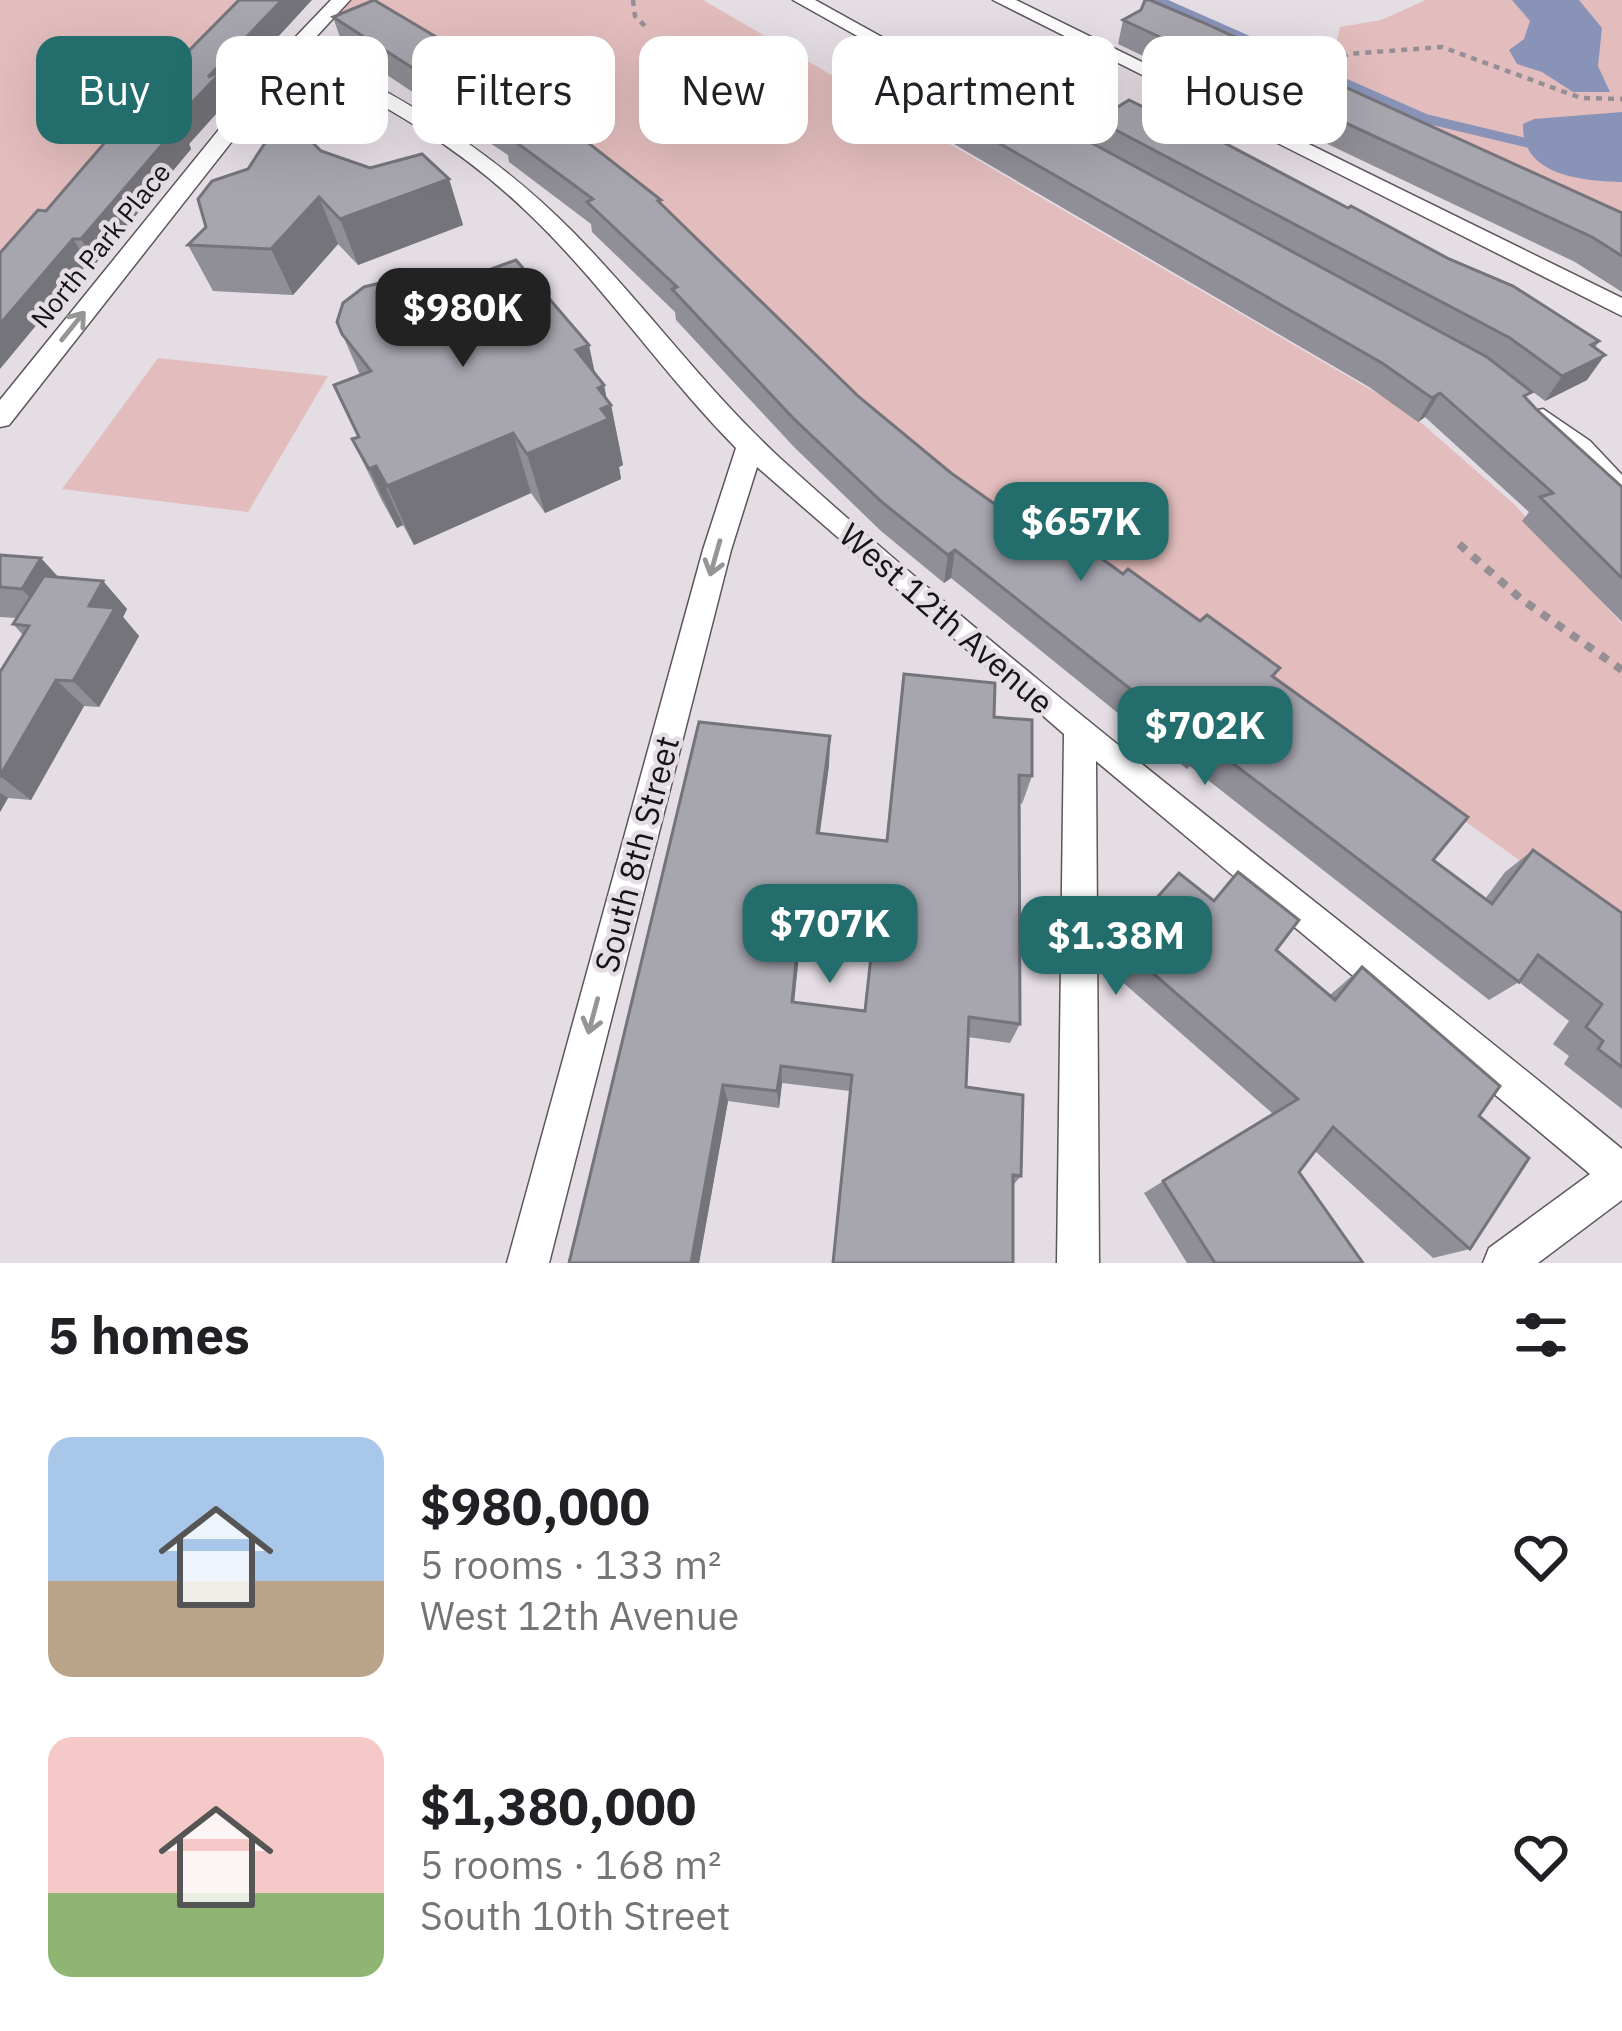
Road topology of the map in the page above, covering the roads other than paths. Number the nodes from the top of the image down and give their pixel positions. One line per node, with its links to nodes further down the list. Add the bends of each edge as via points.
1 (340, 0): 4 (street, North Park Place)
2 (802, 0): 5 (street)
3 (1002, 0): 8 (street)
4 (307, 36)
5 (868, 36)
6 (388, 100): 11 (street, West 12th Avenue, via 537,208)
7 (219, 144): 10 (street, North Park Place, one-way to 7)
8 (1622, 308)
9 (1526, 405): 12 (street)
10 (0, 418)
11 (750, 446): 13 (street, West 12th Avenue); 15 (street, South 8th Street, one-way to 15)
12 (1622, 494)
13 (1080, 732): 14 (street, West 12th Avenue); 16 (street)
14 (1622, 1174): 17 (street)
15 (528, 1263)
16 (1078, 1263)
17 (1504, 1263)

